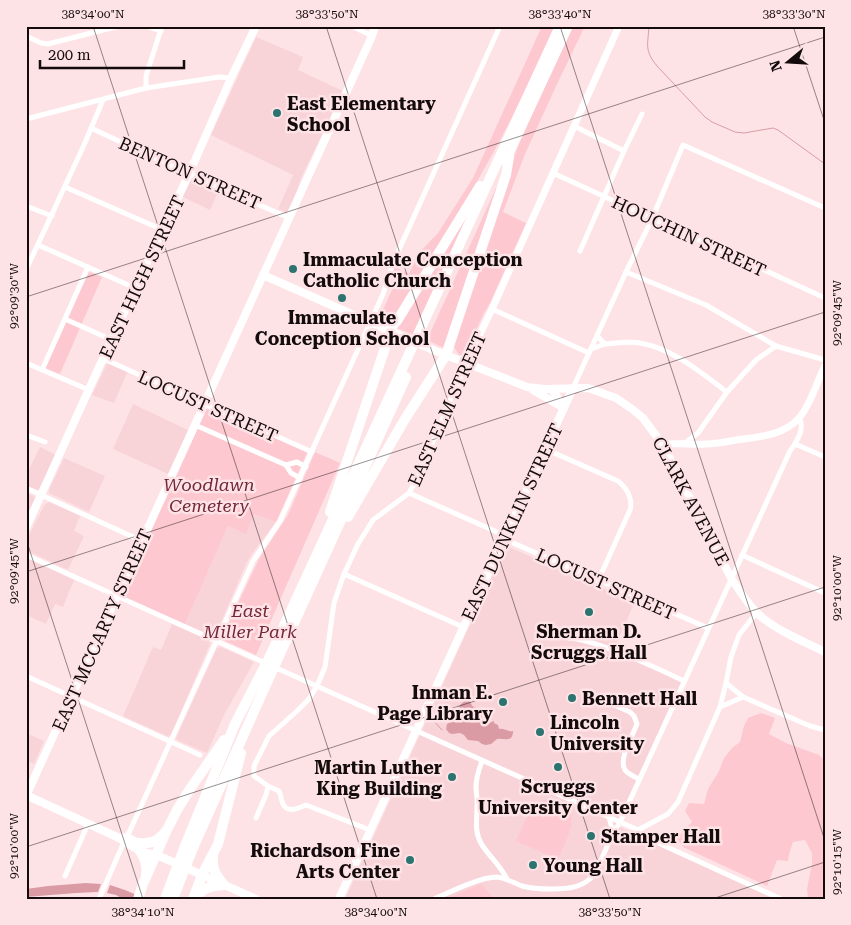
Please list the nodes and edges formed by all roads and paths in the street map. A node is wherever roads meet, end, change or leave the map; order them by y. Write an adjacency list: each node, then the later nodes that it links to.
1 (119, 26): 11 (street)
2 (146, 26): 10 (street)
3 (256, 26): 13 (main road, EAST HIGH STREET)
4 (352, 26): 12 (street)
5 (375, 26): 12 (main road, EAST MCCARTY STREET)
6 (500, 26): 42 (street)
7 (560, 26): 20 (highway)
8 (568, 26): 20 (highway)
9 (619, 26): 18 (street, EAST ELM STREET)
10 (161, 29): 14 (street)
11 (26, 36)
12 (372, 36): 29 (main road, EAST MCCARTY STREET)
13 (231, 78): 14 (street); 23 (main road, EAST HIGH STREET)
14 (146, 88): 15 (street)
15 (103, 100): 17 (street); 19 (street)
16 (642, 114): 21 (street)
17 (26, 119)
18 (574, 126): 21 (street); 22 (street, EAST ELM STREET)
19 (91, 128): 23 (street, BENTON STREET); 24 (street)
20 (506, 150): 43 (highway); 49 (highway); 80 (highway); 83 (highway)
21 (624, 151): 25 (street)
22 (554, 173): 25 (street, HOUCHIN STREET); 40 (street, EAST ELM STREET)
23 (189, 174): 29 (street, BENTON STREET); 31 (main road, EAST HIGH STREET)
24 (64, 187): 28 (street); 31 (street)
25 (604, 196): 30 (street, HOUCHIN STREET); 33 (street)
26 (26, 206): 28 (street)
27 (825, 208): 30 (street, EAST DUNKLIN STREET)
28 (52, 216): 32 (street)
29 (289, 218): 37 (main road, EAST MCCARTY STREET)
30 (652, 219): 36 (street, EAST DUNKLIN STREET); 39 (street, HOUCHIN STREET)
31 (163, 230): 38 (main road, EAST HIGH STREET)
32 (38, 245): 34 (street); 35 (street)
33 (580, 251)
34 (88, 267): 38 (street); 41 (street)
35 (27, 271)
36 (626, 272): 44 (street, EAST DUNKLIN STREET); 47 (street)
37 (264, 274): 42 (main road, CLARK AVENUE); 61 (main road, EAST MCCARTY STREET)
38 (135, 288): 45 (main road, EAST HIGH STREET)
39 (825, 298)
40 (492, 309): 48 (street); 53 (street, EAST ELM STREET)
41 (65, 319): 45 (street); 55 (street)
42 (370, 323): 43 (main road, CLARK AVENUE); 71 (street)
43 (388, 330): 49 (main road, CLARK AVENUE); 83 (highway)
44 (597, 336): 46 (street); 48 (street, EAST DUNKLIN STREET)
45 (112, 340): 50 (main road, EAST HIGH STREET)
46 (605, 344): 48 (street); 60 (street)
47 (776, 346): 51 (street); 60 (street)
48 (590, 351): 57 (street, EAST DUNKLIN STREET)
49 (446, 355): 53 (main road, CLARK AVENUE); 80 (highway)
50 (104, 359): 59 (main road, EAST HIGH STREET); 61 (street, LOCUST STREET)
51 (825, 360)
52 (26, 363): 55 (street)
53 (466, 363): 56 (main road, CLARK AVENUE); 77 (street, EAST ELM STREET)
54 (825, 366): 63 (street)
55 (42, 370): 59 (street)
56 (527, 387): 58 (main road, CLARK AVENUE); 62 (main road)
57 (574, 388): 58 (main road, CLARK AVENUE); 62 (main road, EAST DUNKLIN STREET); 69 (main road, CLARK AVENUE)
58 (552, 389): 62 (main road)
59 (89, 390): 78 (main road, EAST HIGH STREET)
60 (727, 392): 67 (street)
61 (204, 404): 64 (main road, EAST MCCARTY STREET); 71 (street, LOCUST STREET)
62 (564, 408): 70 (main road, EAST DUNKLIN STREET)
63 (799, 418): 67 (street); 68 (street)
64 (195, 425): 73 (street); 82 (main road, EAST MCCARTY STREET)
65 (26, 435): 66 (street)
66 (45, 442)
67 (686, 443): 69 (street)
68 (795, 444): 72 (street); 85 (street)
69 (663, 445): 87 (main road, CLARK AVENUE)
70 (546, 449): 81 (main road, EAST DUNKLIN STREET); 88 (street)
71 (312, 452): 74 (street)
72 (825, 457)
73 (286, 465): 74 (street); 75 (street)
74 (306, 467): 75 (street)
75 (300, 478): 95 (street)
76 (26, 488): 78 (street)
77 (409, 493): 81 (street, LOCUST STREET); 86 (street, EAST ELM STREET)
78 (41, 495): 79 (main road, EAST HIGH STREET); 82 (street)
79 (26, 528)
80 (332, 538): 106 (highway)
81 (505, 538): 88 (street, LOCUST STREET); 92 (main road, EAST DUNKLIN STREET)
82 (142, 541): 90 (main road, EAST MCCARTY STREET)
83 (318, 552): 105 (highway)
84 (26, 555): 90 (street)
85 (742, 555): 87 (street); 89 (street)
86 (344, 574): 92 (street); 100 (street, EAST ELM STREET)
87 (731, 578): 91 (main road, CLARK AVENUE); 93 (street)
88 (598, 581): 93 (street, LOCUST STREET)
89 (825, 593)
90 (117, 597): 95 (street); 101 (main road, EAST MCCARTY STREET)
91 (757, 612): 96 (main road, CLARK AVENUE); 99 (street)
92 (463, 627): 108 (main road, EAST DUNKLIN STREET)
93 (708, 628): 98 (street)
94 (569, 638): 98 (street)
95 (216, 641): 100 (street); 109 (street)
96 (825, 652)
97 (26, 676): 101 (street)
98 (684, 681): 112 (street)
99 (726, 683): 102 (street); 104 (street)
100 (317, 686): 108 (street); 113 (street, EAST ELM STREET)
101 (72, 696): 109 (street); 114 (main road, EAST MCCARTY STREET)
102 (742, 697): 104 (street); 107 (street)
103 (603, 700): 112 (street)
104 (720, 707): 121 (street)
105 (235, 724): 119 (highway); 125 (highway)
106 (246, 728): 125 (highway); 127 (highway)
107 (825, 730)
108 (416, 731): 111 (street); 120 (main road, EAST DUNKLIN STREET)
109 (171, 741): 110 (street); 123 (street)
110 (200, 755)
111 (482, 761): 115 (street); 130 (street)
112 (640, 778): 117 (street)
113 (268, 786): 116 (street); 120 (street)
114 (26, 796): 118 (main road)
115 (609, 817): 117 (street); 122 (street)
116 (256, 818)
117 (620, 822): 121 (street); 122 (street)
118 (88, 824): 123 (main road); 129 (street)
119 (168, 829): 124 (highway); 126 (highway)
120 (370, 830): 139 (main road, EAST DUNKLIN STREET)
121 (638, 830): 141 (street)
122 (613, 833): 130 (street)
123 (123, 839): 124 (main road); 133 (street)
124 (138, 846): 126 (main road); 131 (highway)
125 (189, 847): 135 (highway); 136 (highway)
126 (156, 855): 128 (main road); 131 (highway)
127 (213, 856): 128 (highway); 132 (highway)
128 (202, 875): 132 (main road); 137 (highway)
129 (65, 876)
130 (507, 879): 140 (street)
131 (144, 883): 134 (highway)
132 (224, 885): 137 (highway); 138 (main road)
133 (98, 899)
134 (138, 899)
135 (165, 899)
136 (173, 899)
137 (194, 899)
138 (256, 899)
139 (339, 899)
140 (434, 899)
141 (781, 899)

